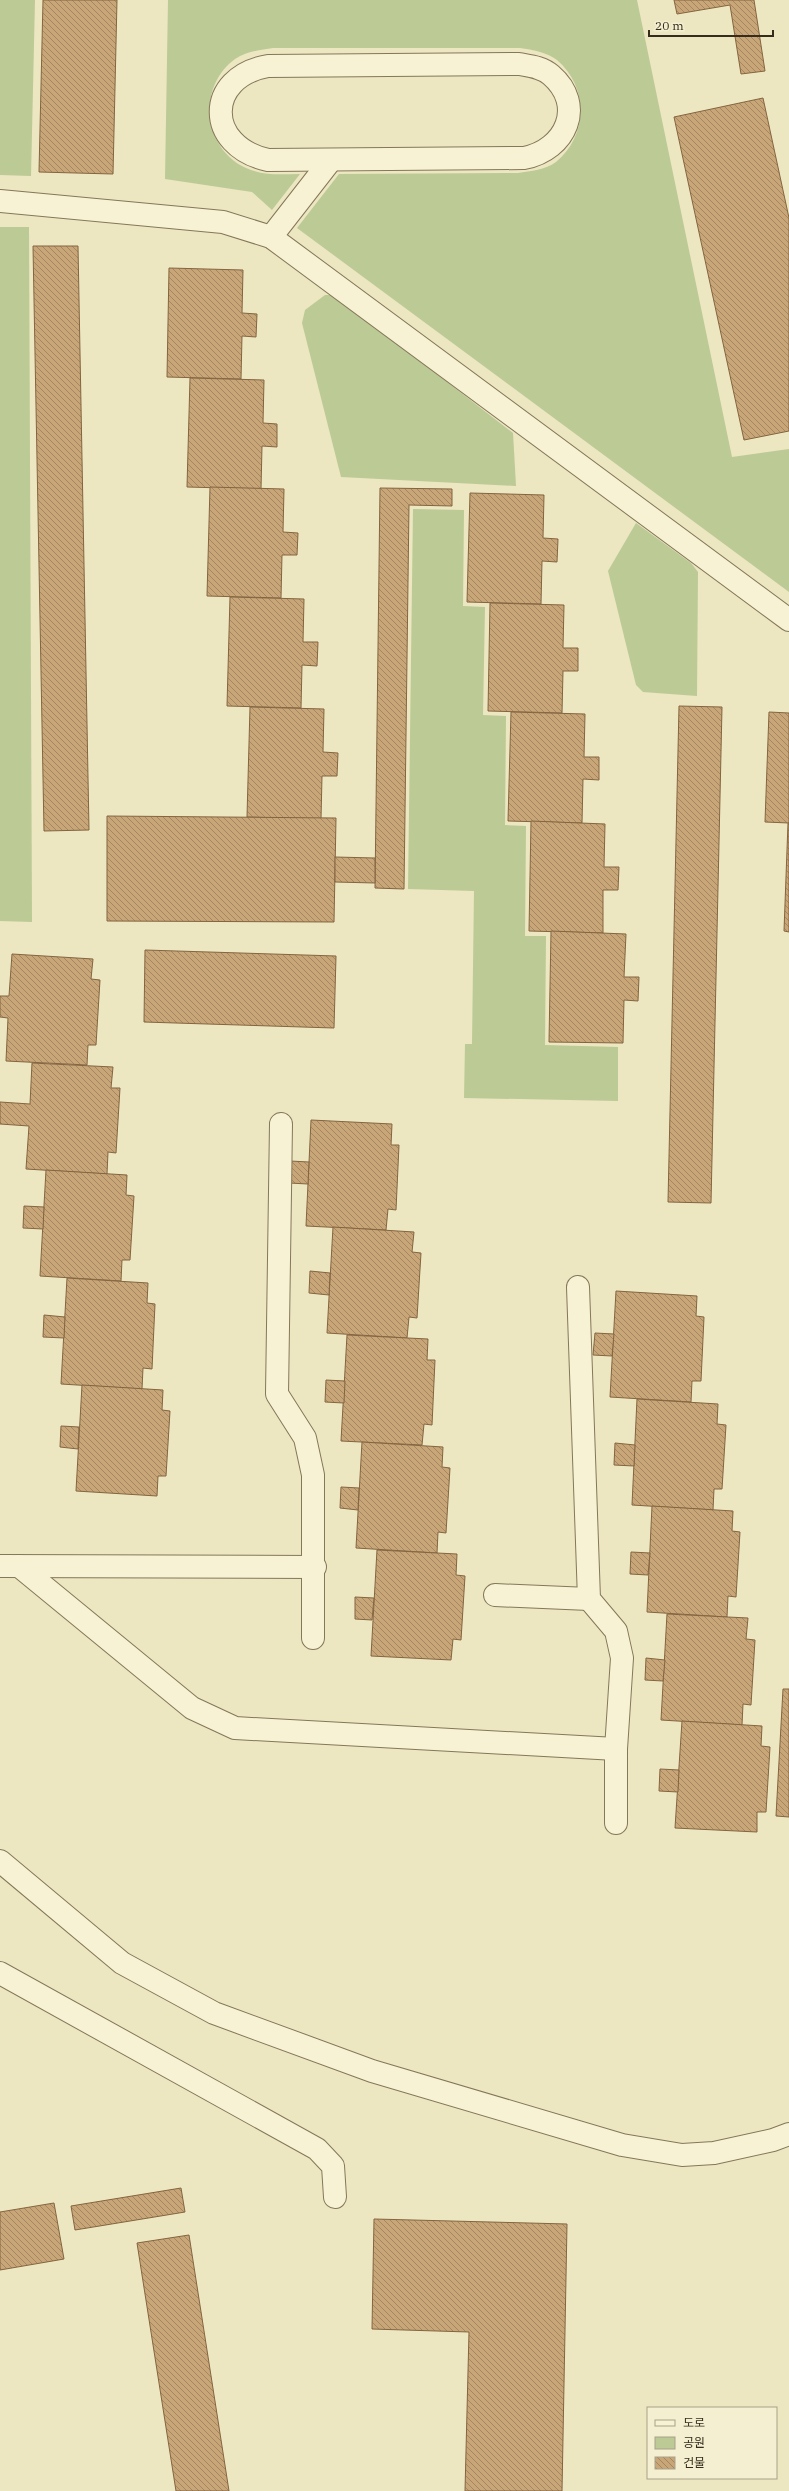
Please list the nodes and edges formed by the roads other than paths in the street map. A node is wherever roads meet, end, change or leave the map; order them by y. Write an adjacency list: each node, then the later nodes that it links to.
1 (331, 160): 1 (street); 3 (street)
2 (0, 201): 3 (street)
3 (271, 237): 4 (street)
4 (789, 620)
5 (281, 1124): 8 (street)
6 (578, 1287): 10 (street)
7 (10, 1566): 8 (street); 12 (street)
8 (315, 1567): 11 (street)
9 (494, 1594): 10 (street)
10 (589, 1599): 12 (street)
11 (313, 1638)
12 (616, 1750): 13 (street)
13 (616, 1823)
14 (0, 1861): 16 (street)
15 (0, 1973): 17 (street)
16 (789, 2134)
17 (334, 2197)

